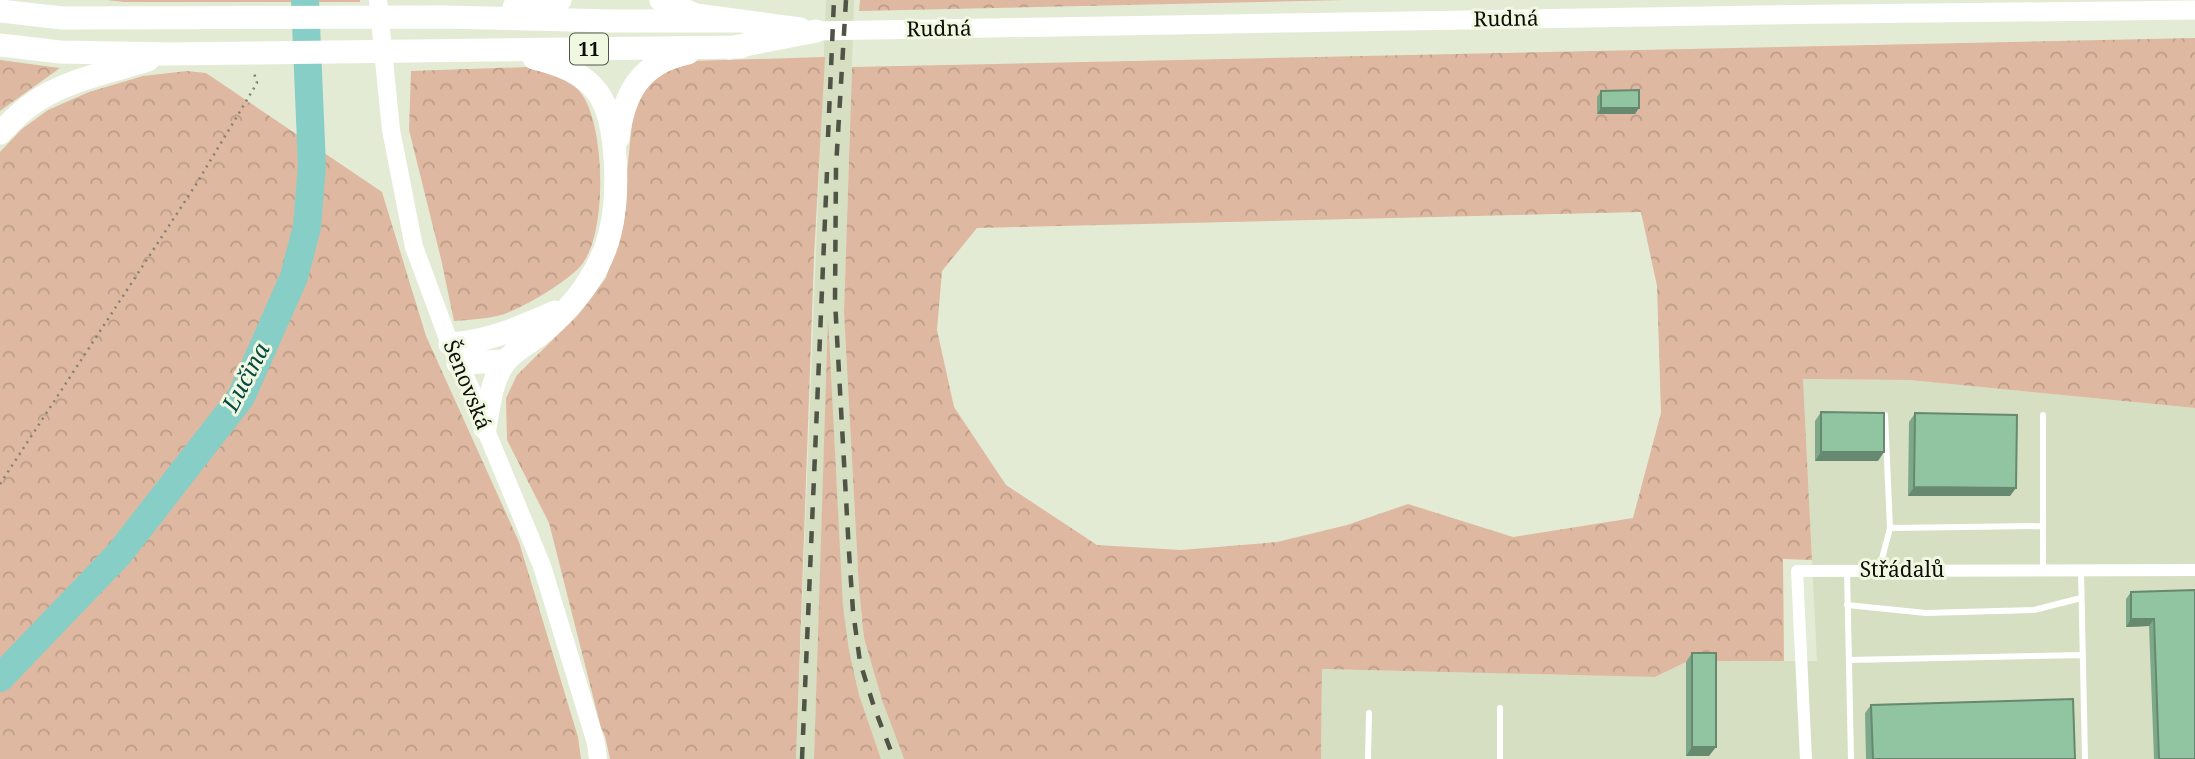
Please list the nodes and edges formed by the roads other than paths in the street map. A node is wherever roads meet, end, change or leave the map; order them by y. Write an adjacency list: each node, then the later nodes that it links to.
1 (378, 0): 16 (street, Šenovská)
2 (560, 0): 6 (highway)
3 (660, 0): 7 (highway)
4 (2195, 10): 8 (main road, Rudná / 11)
5 (0, 11): 6 (highway, 11)
6 (440, 18): 7 (highway, 11)
7 (740, 21): 8 (highway, 11)
8 (816, 31): 10 (highway, 11)
9 (0, 45): 12 (highway, 11)
10 (741, 47): 11 (highway, 11); 14 (highway)
11 (497, 49): 12 (highway, 11); 14 (highway)
12 (170, 54): 13 (highway, 11)
13 (0, 133)
14 (615, 162): 15 (highway)
15 (568, 307): 16 (highway); 17 (highway)
16 (454, 353): 17 (highway); 20 (street, Šenovská)
17 (505, 361): 20 (highway)
18 (1885, 415): 22 (lane)
19 (2043, 415): 21 (lane)
20 (485, 428): 34 (street, Šenovská)
21 (2042, 526): 22 (lane); 25 (lane)
22 (1890, 528): 24 (lane)
23 (1847, 570): 24 (street, Střádalů); 29 (lane); 37 (street, Střádalů)
24 (1879, 570): 25 (street, Střádalů)
25 (2043, 570): 26 (street, Střádalů)
26 (2081, 570): 27 (street, Střádalů); 28 (lane)
27 (2195, 570)
28 (2081, 598): 29 (lane); 30 (lane)
29 (1847, 604): 31 (lane)
30 (2082, 655): 31 (lane); 39 (lane)
31 (1849, 660): 38 (lane)
32 (1500, 708): 36 (lane)
33 (1369, 713): 35 (lane)
34 (598, 759)
35 (1368, 759)
36 (1500, 759)
37 (1806, 759)
38 (1851, 759)
39 (2085, 759)

